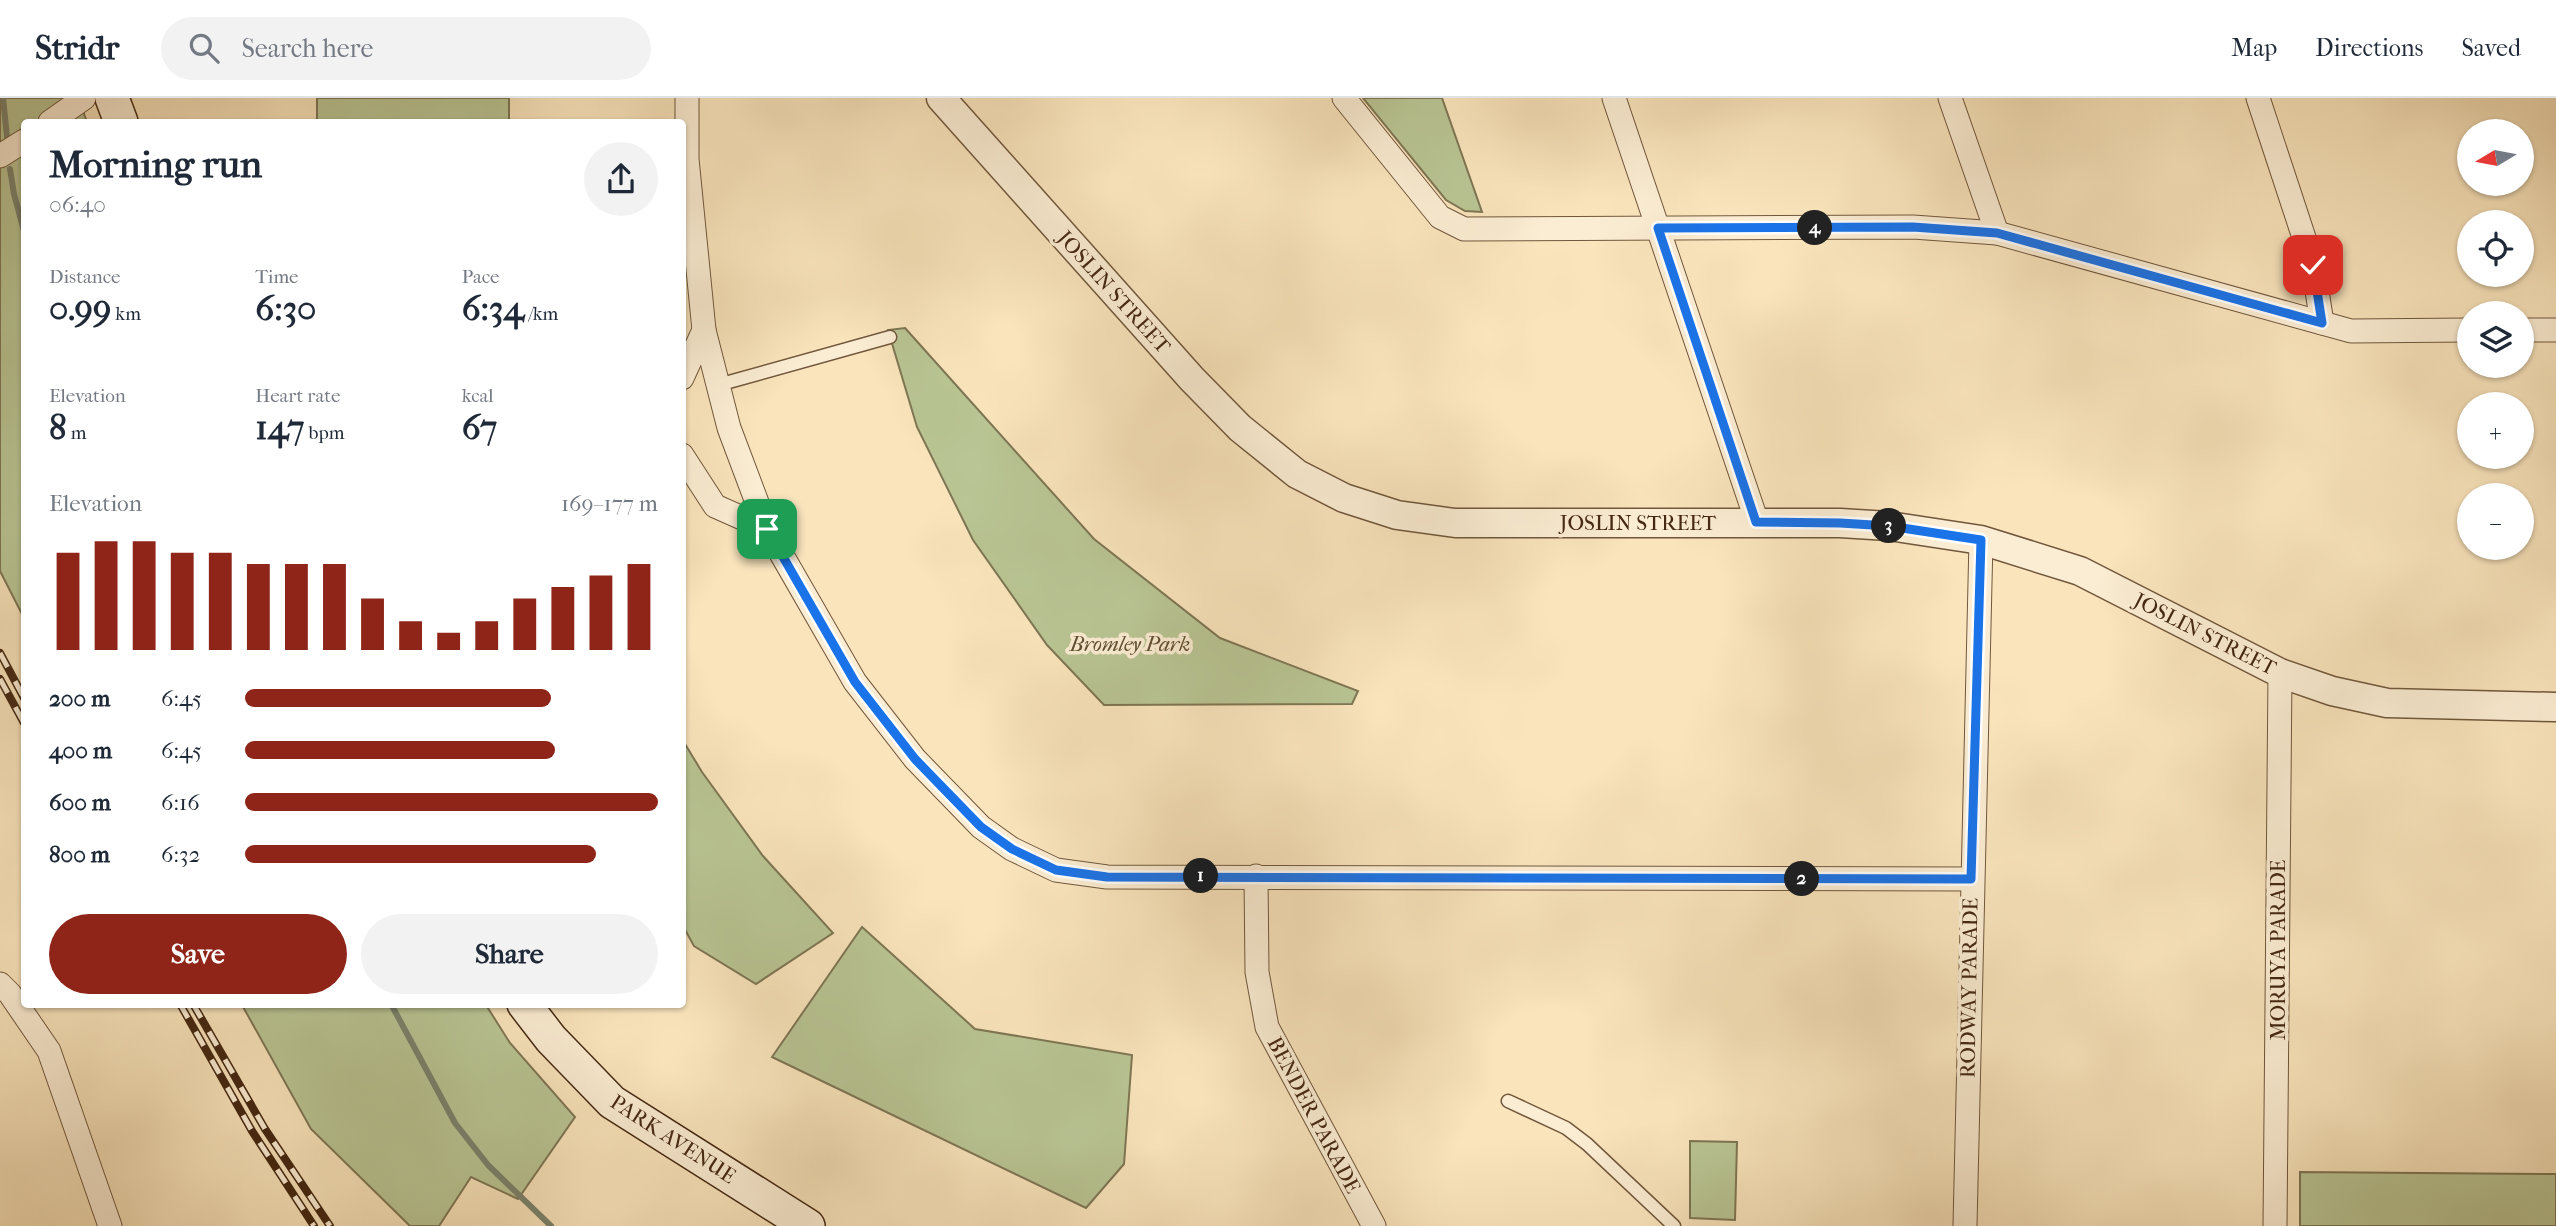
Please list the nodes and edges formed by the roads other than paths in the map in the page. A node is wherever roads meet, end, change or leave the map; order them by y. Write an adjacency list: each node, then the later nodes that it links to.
1 (84, 98): 9 (street)
2 (112, 98): 10 (main road)
3 (687, 98): 16 (street)
4 (941, 98): 24 (street, JOSLIN STREET)
5 (1343, 98): 13 (street)
6 (1614, 98): 13 (street)
7 (1950, 98): 14 (street)
8 (2258, 98): 15 (street)
9 (54, 119)
10 (120, 119)
11 (21, 143): 12 (street)
12 (0, 156)
13 (1658, 228): 14 (street); 24 (street)
14 (1997, 233): 15 (street)
15 (2322, 323): 17 (street)
16 (704, 330): 21 (street); 22 (street)
17 (2457, 330)
18 (2534, 330): 19 (street)
19 (2556, 330)
20 (890, 337): 22 (lane)
21 (686, 369)
22 (718, 385): 25 (street)
23 (686, 461): 25 (street)
24 (1756, 522): 26 (street, JOSLIN STREET)
25 (767, 529): 29 (street)
26 (1981, 540): 27 (street, JOSLIN STREET); 30 (street, RODWAY PARADE)
27 (2280, 673): 28 (street, JOSLIN STREET); 39 (street, MORUYA PARADE)
28 (2556, 708)
29 (1256, 876): 30 (street); 36 (street, BENDER PARADE)
30 (1971, 879): 38 (street, RODWAY PARADE)
31 (3, 984): 34 (street)
32 (527, 1008): 35 (main road, PARK AVENUE)
33 (1508, 1101): 37 (lane)
34 (110, 1226)
35 (808, 1226)
36 (1374, 1226)
37 (1674, 1226)
38 (1965, 1226)
39 (2275, 1226)

